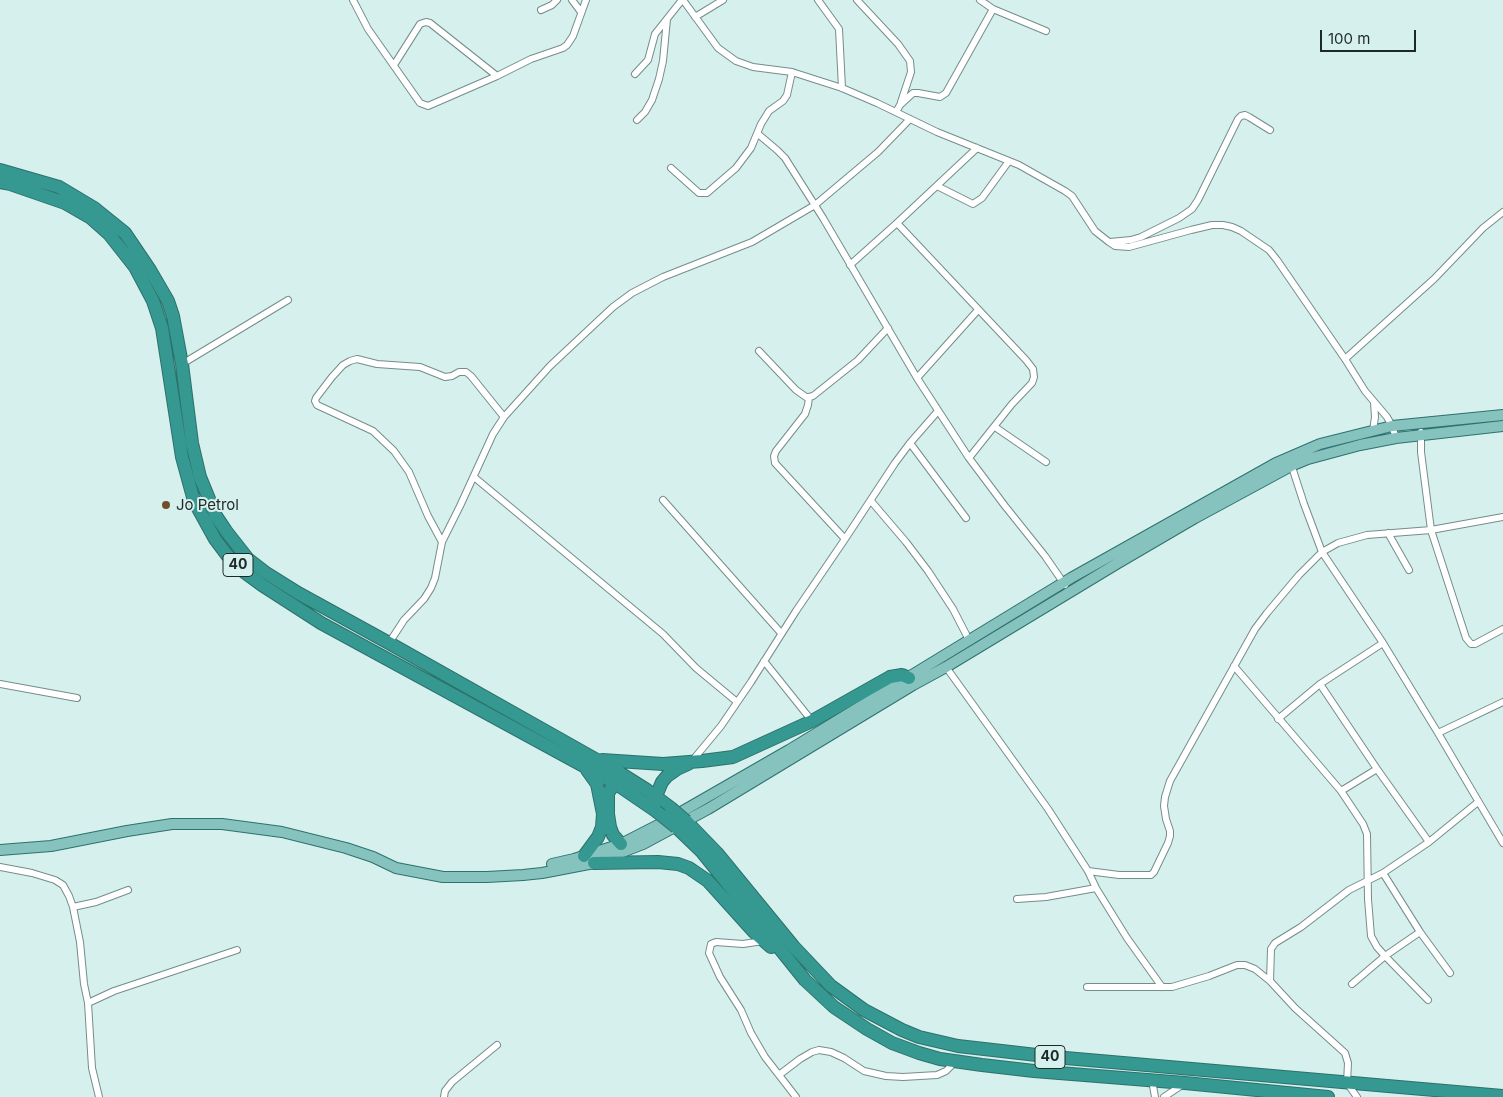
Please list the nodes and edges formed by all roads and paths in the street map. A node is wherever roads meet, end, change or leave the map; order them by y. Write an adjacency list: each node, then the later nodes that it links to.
1 (353, 0): 16 (street)
2 (557, 0): 11 (street)
3 (572, 0): 12 (street)
4 (586, 0): 12 (street)
5 (682, 0): 13 (street); 14 (street)
6 (723, 0): 13 (street)
7 (818, 0): 20 (street)
8 (857, 0): 21 (street)
9 (980, 0): 10 (street)
10 (993, 9): 15 (street); 21 (street)
11 (541, 10)
12 (581, 12): 19 (street)
13 (695, 17): 17 (street)
14 (667, 18): 18 (street); 24 (street)
15 (1046, 31)
16 (394, 65): 19 (street); 19 (street)
17 (792, 72): 20 (street); 26 (street)
18 (634, 74)
19 (498, 76)
20 (842, 88): 22 (street)
21 (900, 105): 22 (street)
22 (896, 112): 23 (street)
23 (910, 119): 27 (street); 33 (street)
24 (637, 120)
25 (1270, 130): 36 (street)
26 (758, 134): 29 (street); 33 (street)
27 (976, 148): 28 (street); 32 (street)
28 (1009, 161): 32 (street); 36 (street)
29 (670, 168)
30 (0, 170): 43 (highway, 40)
31 (0, 182): 75 (highway, 40)
32 (937, 186): 35 (street)
33 (815, 205): 37 (street); 49 (street)
34 (1503, 212): 42 (street)
35 (897, 224): 37 (street); 39 (street)
36 (1108, 242): 42 (street)
37 (850, 264): 40 (street)
38 (288, 300): 43 (street)
39 (978, 310): 44 (street); 53 (street)
40 (888, 328): 44 (street); 45 (street)
41 (759, 351): 45 (street)
42 (1344, 359): 46 (street)
43 (182, 364): 74 (highway, 40)
44 (917, 378): 47 (street)
45 (809, 397): 68 (street)
46 (1374, 402): 51 (street); 54 (street)
47 (938, 411): 57 (street); 58 (street)
48 (1503, 414): 50 (main road)
49 (504, 417): 61 (street); 69 (street)
50 (1421, 423): 51 (main road); 55 (street)
51 (1392, 426): 54 (main road); 56 (street)
52 (1503, 426): 55 (main road)
53 (995, 427): 58 (street); 59 (street)
54 (1373, 431): 60 (main road)
55 (1421, 435): 56 (main road); 66 (street)
56 (1396, 438): 60 (main road)
57 (910, 443): 63 (street); 65 (street)
58 (969, 458): 72 (street)
59 (1046, 462)
60 (1290, 462): 70 (street); 72 (main road); 73 (main road)
61 (474, 477): 69 (street); 88 (street)
62 (663, 500): 77 (street)
63 (871, 501): 68 (street); 78 (street)
64 (1503, 517): 66 (street)
65 (966, 518)
66 (1431, 530): 67 (street); 76 (street)
67 (1388, 533): 70 (street); 71 (street)
68 (845, 539): 77 (street)
69 (442, 542): 79 (street)
70 (1322, 552): 80 (street); 82 (street)
71 (1409, 570)
72 (1064, 583): 73 (street); 78 (main road)
73 (1070, 592): 83 (main road)
74 (329, 610): 75 (highway); 79 (highway, 40)
75 (321, 623): 95 (highway, 40)
76 (1503, 629)
77 (781, 633): 81 (street)
78 (969, 640): 84 (main road)
79 (389, 643): 93 (highway, 40)
80 (1383, 643): 86 (street); 92 (street)
81 (764, 661): 88 (street); 91 (street)
82 (1234, 666): 90 (street); 108 (street)
83 (946, 667): 84 (main road); 108 (street)
84 (911, 681): 91 (highway); 104 (main road); 106 (main road)
85 (0, 684): 87 (street)
86 (1320, 684): 90 (street); 96 (street)
87 (77, 698)
88 (737, 702): 94 (street)
89 (1503, 702): 92 (street)
90 (1278, 719): 98 (street)
91 (812, 721): 94 (highway)
92 (1438, 733): 100 (street)
93 (597, 760): 94 (highway); 99 (highway, 40)
94 (691, 762): 99 (highway)
95 (584, 766): 97 (highway, 40); 106 (highway)
96 (1377, 769): 98 (street); 102 (street)
97 (615, 783): 101 (highway, 40, bridge); 104 (highway)
98 (1341, 791): 110 (street)
99 (656, 796): 101 (highway, 40, bridge)
100 (1478, 802): 102 (street); 103 (street)
101 (681, 824): 119 (highway, 40); 128 (highway, 40)
102 (1429, 842): 109 (street)
103 (1503, 842)
104 (621, 844): 106 (main road)
105 (0, 850): 106 (main road)
106 (589, 859): 116 (highway)
107 (0, 867): 114 (street)
108 (1088, 871): 111 (street)
109 (1383, 873): 110 (street); 115 (street)
110 (1368, 880): 118 (street); 121 (street)
111 (1096, 888): 113 (street); 124 (street)
112 (128, 890): 114 (street)
113 (1017, 899)
114 (73, 907): 126 (street)
115 (1420, 932): 118 (street); 120 (street)
116 (763, 941): 119 (highway); 131 (street)
117 (237, 950): 126 (street)
118 (1385, 956): 122 (street); 125 (street)
119 (786, 958): 129 (highway, 40)
120 (1450, 973)
121 (1270, 981): 124 (street); 134 (street)
122 (1352, 984)
123 (1087, 987): 124 (street)
124 (1162, 987)
125 (1428, 1000)
126 (88, 1003): 136 (street)
127 (497, 1045): 137 (street)
128 (1035, 1055): 130 (highway); 134 (highway, 40)
129 (952, 1061): 130 (highway, 40); 131 (street)
130 (1034, 1071): 132 (highway, 40)
131 (779, 1075): 138 (street)
132 (1152, 1080): 133 (highway, 40); 139 (street)
133 (1185, 1083): 140 (street); 141 (highway, 40)
134 (1347, 1083): 135 (highway, 40); 142 (street)
135 (1503, 1096)
136 (99, 1097)
137 (444, 1097)
138 (796, 1097)
139 (1156, 1097)
140 (1164, 1097)
141 (1328, 1097)
142 (1357, 1097)

